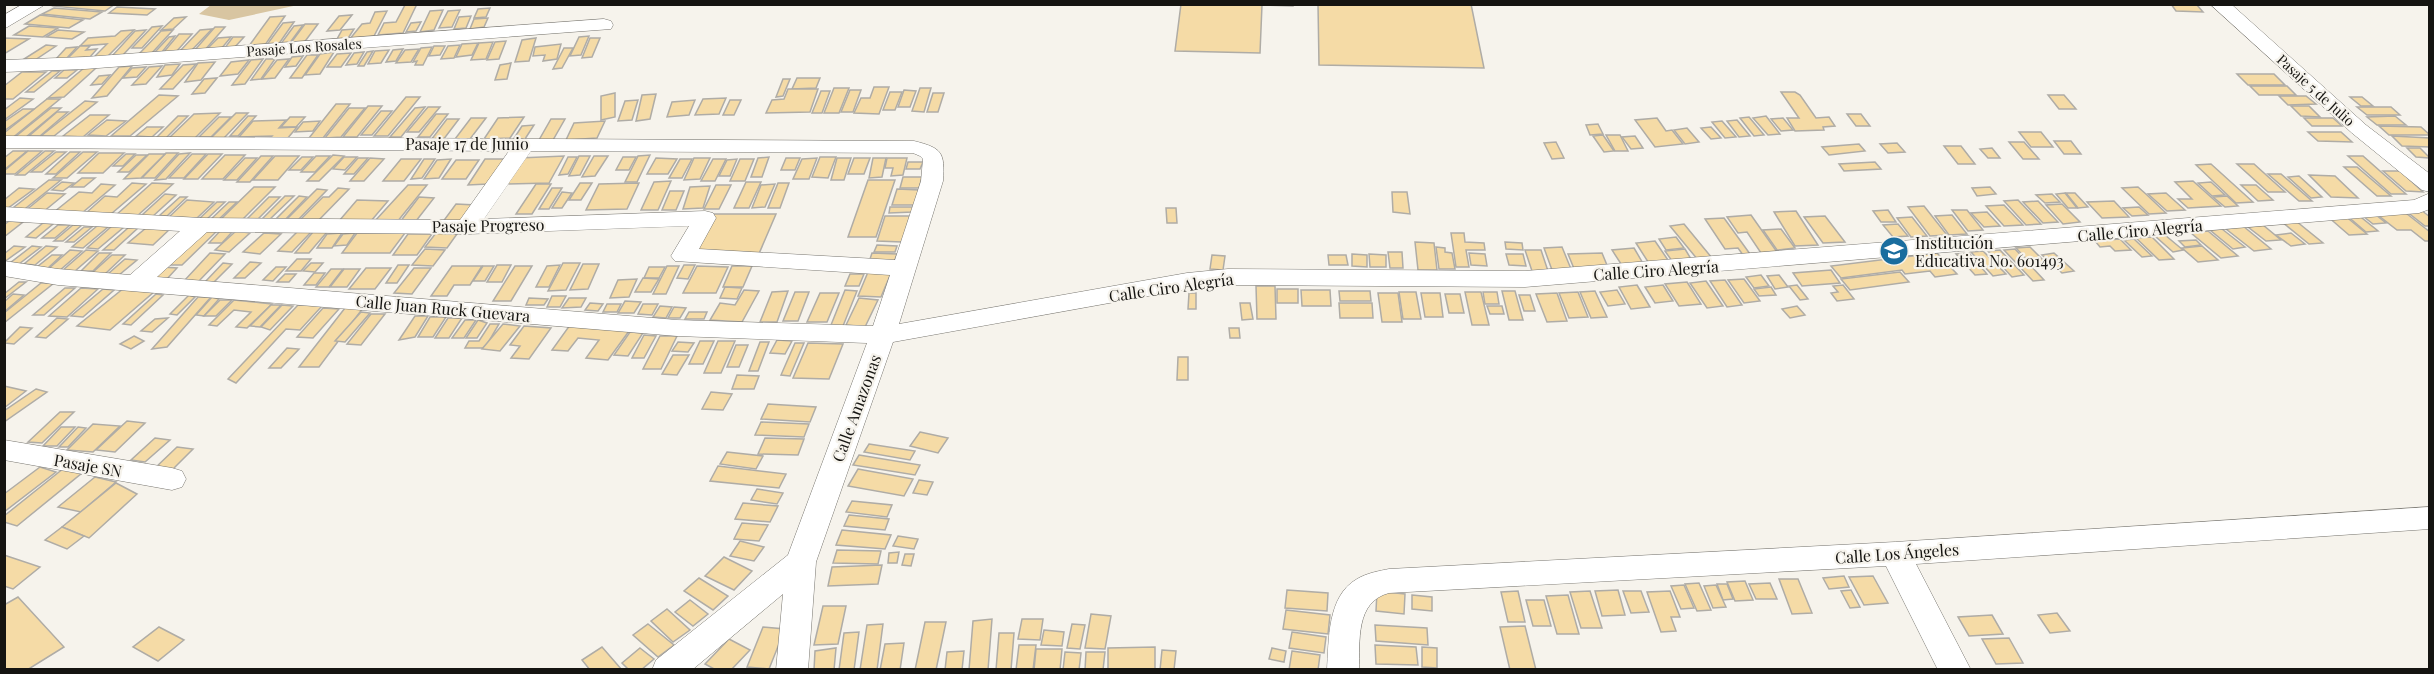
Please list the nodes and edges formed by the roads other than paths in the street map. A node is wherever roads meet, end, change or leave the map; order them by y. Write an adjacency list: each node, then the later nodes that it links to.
1 (2219, 4): 10 (street, Pasaje 5 de Julio)
2 (32, 7): 3 (street); 4 (street)
3 (4, 9)
4 (4, 23)
5 (604, 25): 6 (street, Pasaje Los Rosales)
6 (4, 66)
7 (4, 142): 8 (street, Pasaje 17 de Junio)
8 (525, 144): 9 (street, Pasaje 17 de Junio); 14 (street)
9 (928, 152): 16 (street, Calle Amazonas)
10 (2425, 176)
11 (2430, 200): 18 (street, Calle Ciro Alegría)
12 (4, 214): 13 (street, Pasaje Progreso)
13 (201, 225): 14 (street, Pasaje Progreso); 17 (street)
14 (467, 227): 16 (street, Pasaje Progreso)
15 (4, 268): 17 (street, Calle Juan Ruck Guevara)
16 (904, 268): 18 (street, Calle Amazonas)
17 (137, 282): 18 (street, Calle Juan Ruck Guevara)
18 (883, 335): 23 (street, Calle Amazonas)
19 (4, 450): 20 (street, Pasaje SN)
20 (172, 479)
21 (2430, 518): 22 (street, Calle Los Ángeles)
22 (1895, 554): 26 (street, Calle Los Ángeles); 27 (street)
23 (801, 562): 24 (street); 25 (street, Calle Amazonas)
24 (668, 669)
25 (792, 669)
26 (1343, 669)
27 (1954, 669)

